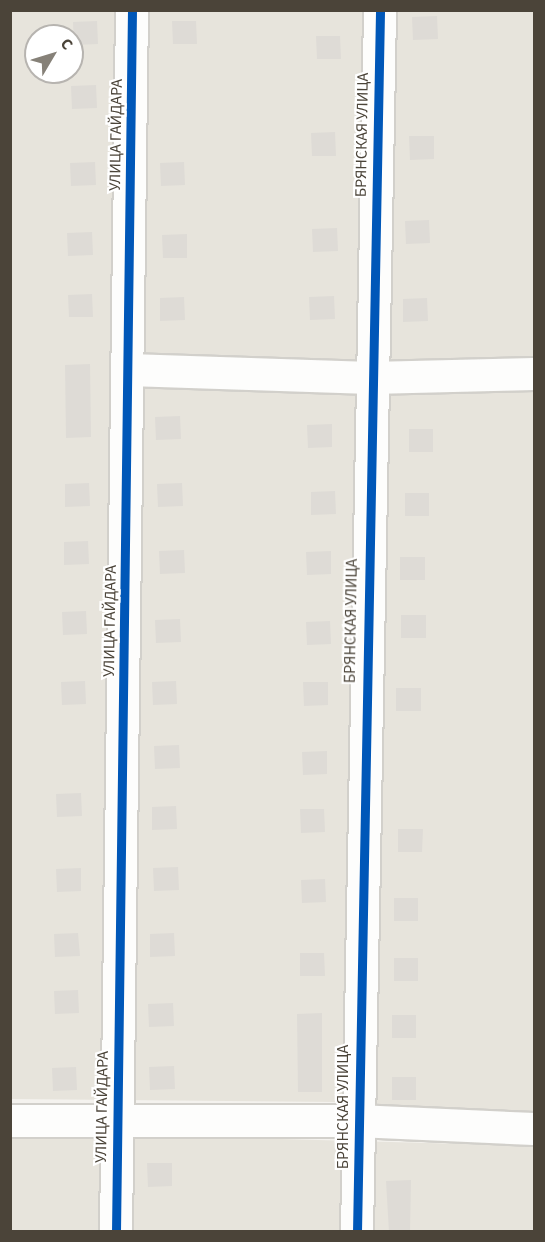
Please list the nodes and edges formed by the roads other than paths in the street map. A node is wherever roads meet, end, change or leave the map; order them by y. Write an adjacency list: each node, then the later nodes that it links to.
1 (132, 10): 3 (street, УЛИЦА ГАЙДАРА)
2 (380, 10): 5 (street, БРЯНСКАЯ УЛИЦА)
3 (129, 370): 5 (street); 6 (street, УЛИЦА ГАЙДАРА)
4 (534, 374): 5 (street)
5 (371, 378): 8 (street, БРЯНСКАЯ УЛИЦА)
6 (117, 1118): 7 (street); 8 (street); 10 (street, УЛИЦА ГАЙДАРА)
7 (10, 1121)
8 (357, 1121): 9 (street); 11 (street, БРЯНСКАЯ УЛИЦА)
9 (534, 1130)
10 (116, 1232)
11 (357, 1232)

